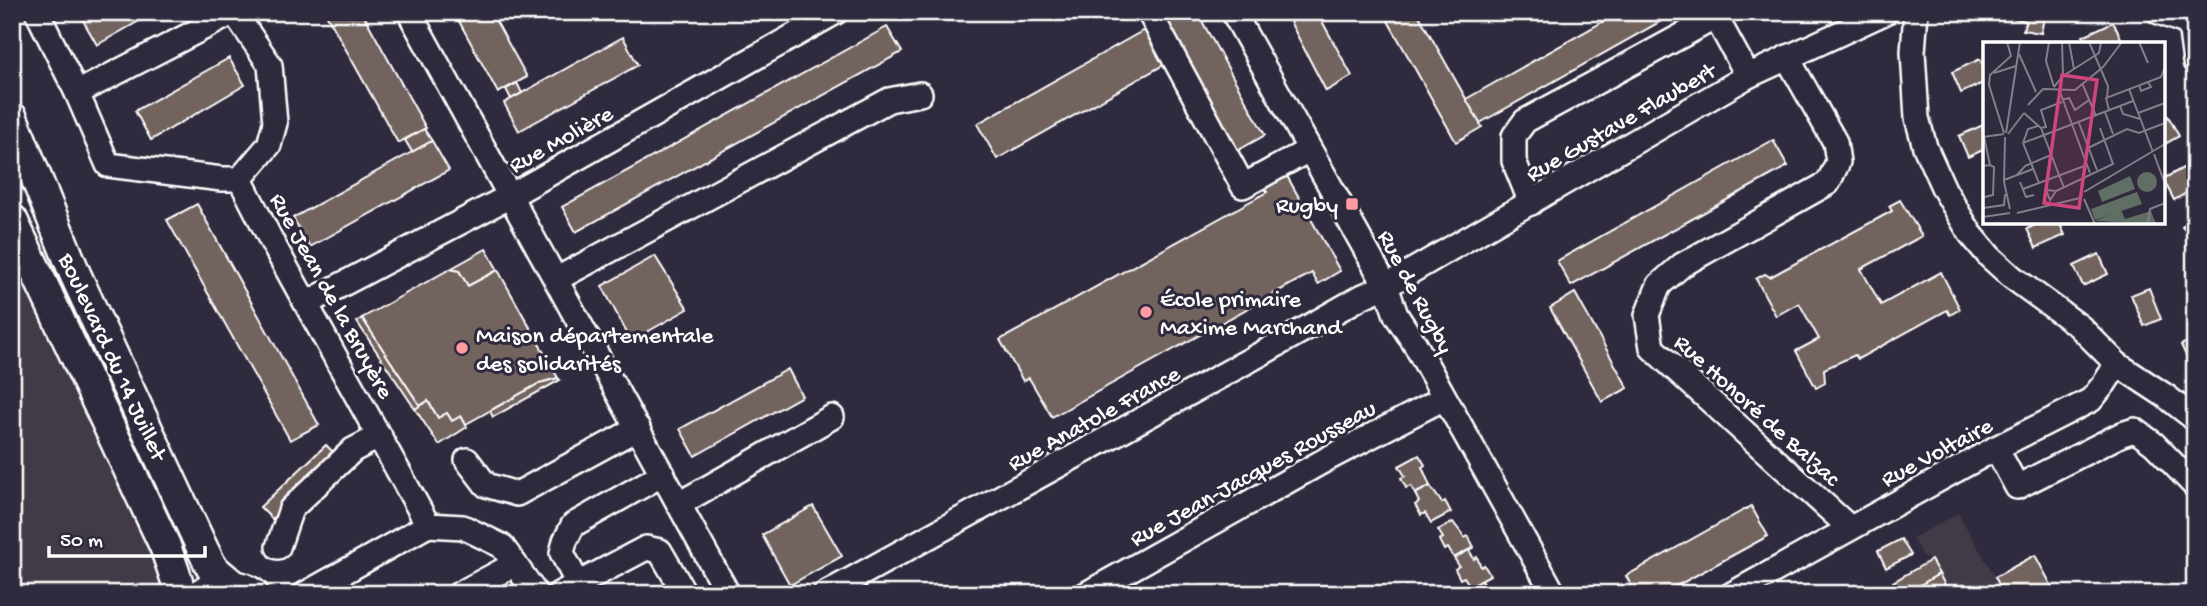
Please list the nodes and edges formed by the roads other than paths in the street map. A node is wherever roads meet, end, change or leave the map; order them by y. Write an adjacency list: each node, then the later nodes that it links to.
1 (37, 12): 15 (street)
2 (234, 12): 15 (street, Rue Jean de la Bruyère); 19 (street, Rue Jean de la Bruyère)
3 (409, 12): 20 (street)
4 (1149, 12): 18 (street)
5 (1233, 12): 18 (street, Rue de Rugby)
6 (1886, 12): 12 (street, Rue Gustave Flaubert)
7 (1916, 12): 26 (street)
8 (2159, 12): 11 (street)
9 (829, 14): 20 (street, Rue Molière)
10 (1715, 15): 14 (street); 21 (street)
11 (2192, 23): 13 (street)
12 (1787, 57): 14 (street, Rue Gustave Flaubert); 38 (street, Rue Honoré de Balzac)
13 (2195, 62)
14 (1748, 76): 21 (street, Rue Gustave Flaubert)
15 (77, 93): 19 (street, Rue Jean de la Bruyère)
16 (920, 94): 23 (street)
17 (12, 118): 42 (main road, Boulevard du 14 Juillet)
18 (1309, 150): 24 (street, Rue de Rugby)
19 (240, 179): 25 (street, Rue Jean de la Bruyère)
20 (510, 196): 23 (street); 25 (street, Rue Molière)
21 (1531, 203): 24 (street, Rue Gustave Flaubert)
22 (12, 220): 44 (main road)
23 (557, 279): 30 (street)
24 (1386, 285): 27 (street, Rue de Rugby); 51 (street, Rue Anatole France)
25 (307, 303): 31 (street, Rue Jean de la Bruyère)
26 (2117, 364): 29 (street); 32 (street, Rue Voltaire)
27 (1444, 398): 52 (street, Rue Jean-Jacques Rousseau); 53 (street, Rue de Rugby)
28 (832, 417): 36 (street)
29 (2195, 419)
30 (638, 428): 33 (street); 34 (street)
31 (380, 436): 37 (street, Rue Jean de la Bruyère); 39 (street, Rue Jean de la Bruyère)
32 (1996, 448): 35 (street); 38 (street, Rue Voltaire)
33 (467, 460)
34 (663, 474): 36 (street); 43 (street)
35 (2195, 486)
36 (679, 504): 41 (street)
37 (428, 526): 40 (street); 46 (street)
38 (1850, 528): 54 (street, Rue Voltaire)
39 (278, 547)
40 (515, 564): 47 (street); 48 (street)
41 (724, 587): 50 (street)
42 (242, 589): 45 (main road, Boulevard du 14 Juillet)
43 (569, 589): 49 (street)
44 (179, 594)
45 (201, 594)
46 (305, 594)
47 (459, 594)
48 (536, 594)
49 (685, 594)
50 (697, 594)
51 (825, 594)
52 (1086, 594)
53 (1553, 594)
54 (1732, 594)

